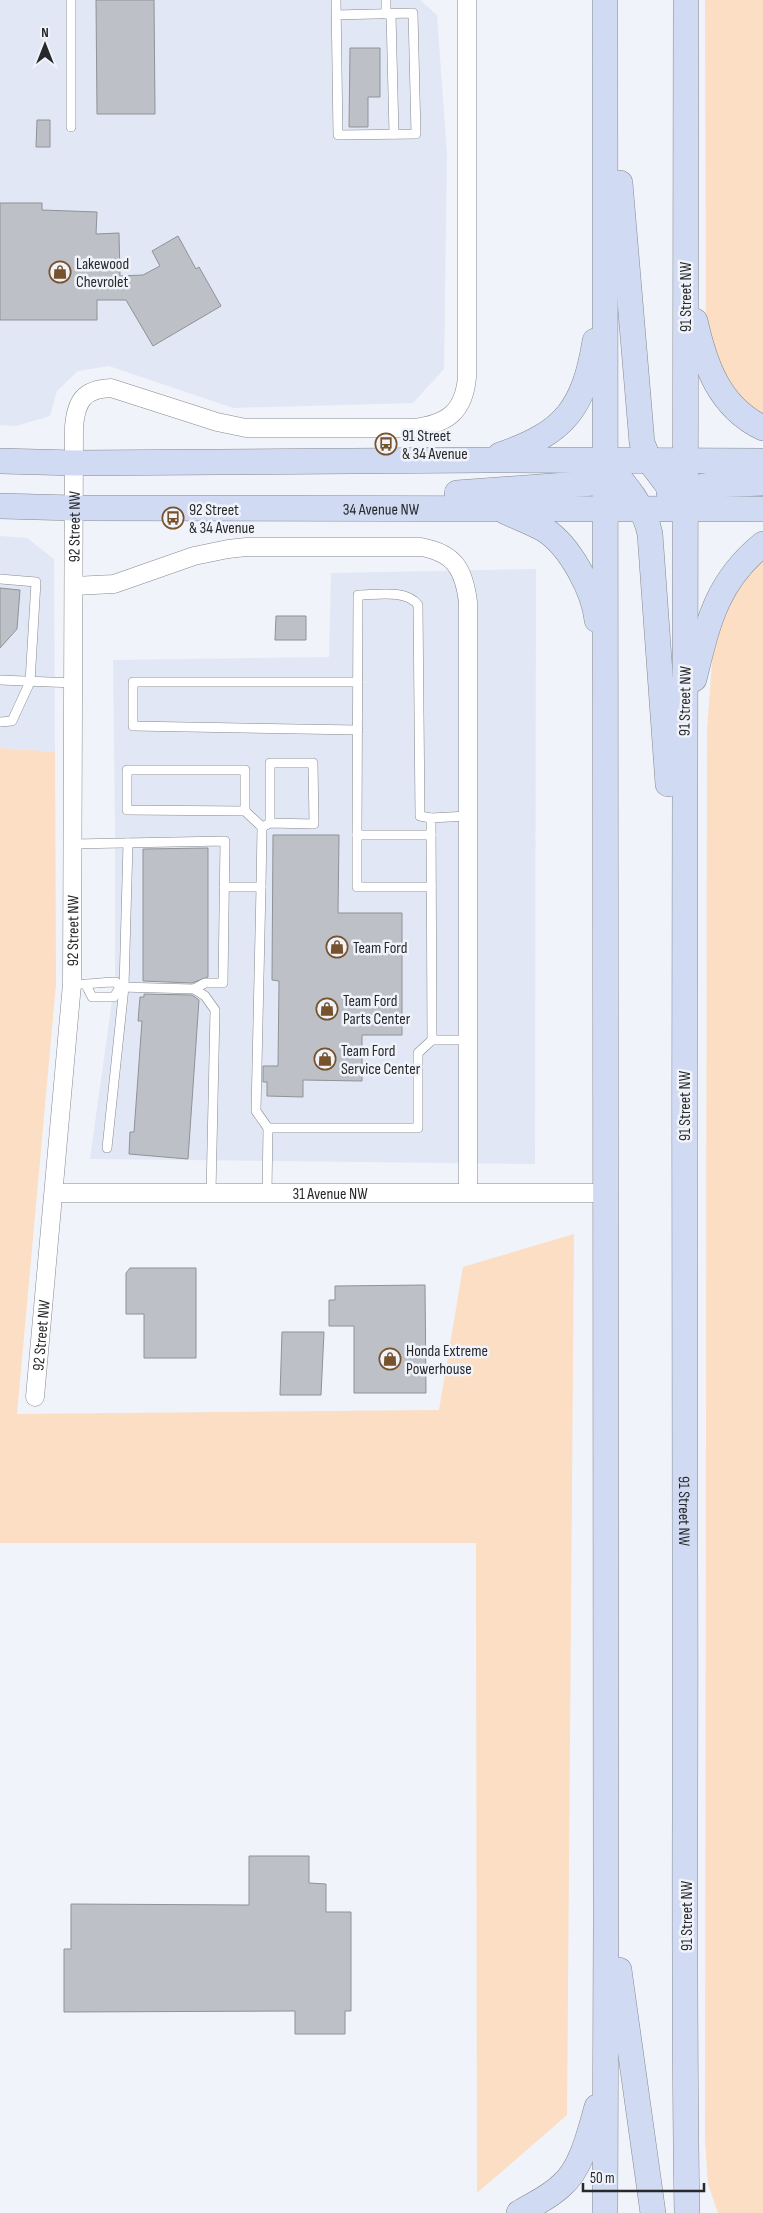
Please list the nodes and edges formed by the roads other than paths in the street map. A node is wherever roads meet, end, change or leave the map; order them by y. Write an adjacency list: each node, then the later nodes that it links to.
1 (72, 0): 9 (lane)
2 (336, 0): 8 (lane)
3 (386, 0): 7 (lane)
4 (467, 0): 18 (street)
5 (686, 0): 12 (main road, 91 Street NW)
6 (605, 8): 11 (main road); 20 (main road)
7 (389, 14): 8 (lane); 10 (lane); 10 (lane)
8 (336, 15): 10 (lane)
9 (71, 127)
10 (394, 134)
11 (606, 275): 14 (main road); 21 (main road)
12 (686, 281): 13 (main road); 17 (main road, 91 Street NW)
13 (763, 428)
14 (483, 460): 18 (main road, 34 Avenue NW); 21 (main road, 34 Avenue NW)
15 (0, 461): 18 (main road, 34 Avenue NW)
16 (763, 461): 17 (main road, 34 Avenue NW)
17 (684, 462): 20 (main road, 34 Avenue NW); 20 (main road, 91 Street NW)
18 (75, 463): 23 (street, 92 Street NW)
19 (763, 483): 20 (main road)
20 (670, 485): 21 (main road, 34 Avenue NW); 21 (main road, 34 Avenue NW); 27 (main road, 34 Avenue NW); 37 (main road, 91 Street NW)
21 (622, 487): 24 (main road); 26 (main road); 26 (main road, 34 Avenue NW); 53 (main road)
22 (0, 506): 23 (main road, 34 Avenue NW)
23 (74, 508): 24 (main road, 34 Avenue NW); 30 (street, 92 Street NW)
24 (260, 508): 25 (main road, 34 Avenue NW)
25 (499, 508): 26 (main road, 34 Avenue NW); 35 (main road)
26 (606, 509): 35 (main road)
27 (763, 509)
28 (763, 544): 37 (main road)
29 (0, 579): 32 (lane)
30 (74, 586): 34 (street, 92 Street NW); 40 (street)
31 (0, 680): 32 (lane)
32 (30, 682): 34 (lane); 36 (lane)
33 (358, 682): 38 (lane); 38 (lane); 41 (lane)
34 (74, 683): 46 (street, 92 Street NW)
35 (605, 709): 62 (main road)
36 (0, 722)
37 (684, 723): 53 (main road, 91 Street NW)
38 (358, 730): 43 (lane)
39 (245, 811): 39 (lane); 42 (lane)
40 (468, 816): 41 (lane); 55 (street)
41 (431, 818): 44 (lane)
42 (266, 825): 42 (lane); 48 (lane)
43 (358, 836): 44 (lane); 49 (lane)
44 (431, 836): 49 (lane)
45 (128, 843): 46 (lane); 47 (lane); 51 (lane)
46 (73, 844): 50 (street, 92 Street NW)
47 (224, 887): 48 (lane); 52 (lane)
48 (261, 887): 56 (lane)
49 (431, 887): 54 (lane)
50 (79, 984): 51 (lane); 51 (lane); 59 (street, 92 Street NW)
51 (122, 988): 52 (lane); 57 (lane)
52 (194, 989): 60 (lane)
53 (684, 1028): 69 (main road, 91 Street NW)
54 (432, 1040): 55 (lane); 56 (lane)
55 (468, 1040): 58 (street)
56 (268, 1128): 61 (lane)
57 (108, 1148)
58 (468, 1192): 61 (street, 31 Avenue NW); 62 (street, 31 Avenue NW)
59 (54, 1193): 60 (street, 31 Avenue NW); 63 (street, 92 Street NW)
60 (212, 1193): 61 (street, 31 Avenue NW)
61 (267, 1193)
62 (606, 1193): 64 (main road)
63 (35, 1397)
64 (606, 1924): 65 (main road); 68 (main road)
65 (606, 2070): 66 (main road); 67 (main road)
66 (519, 2213)
67 (605, 2213)
68 (653, 2213)
69 (687, 2213)

